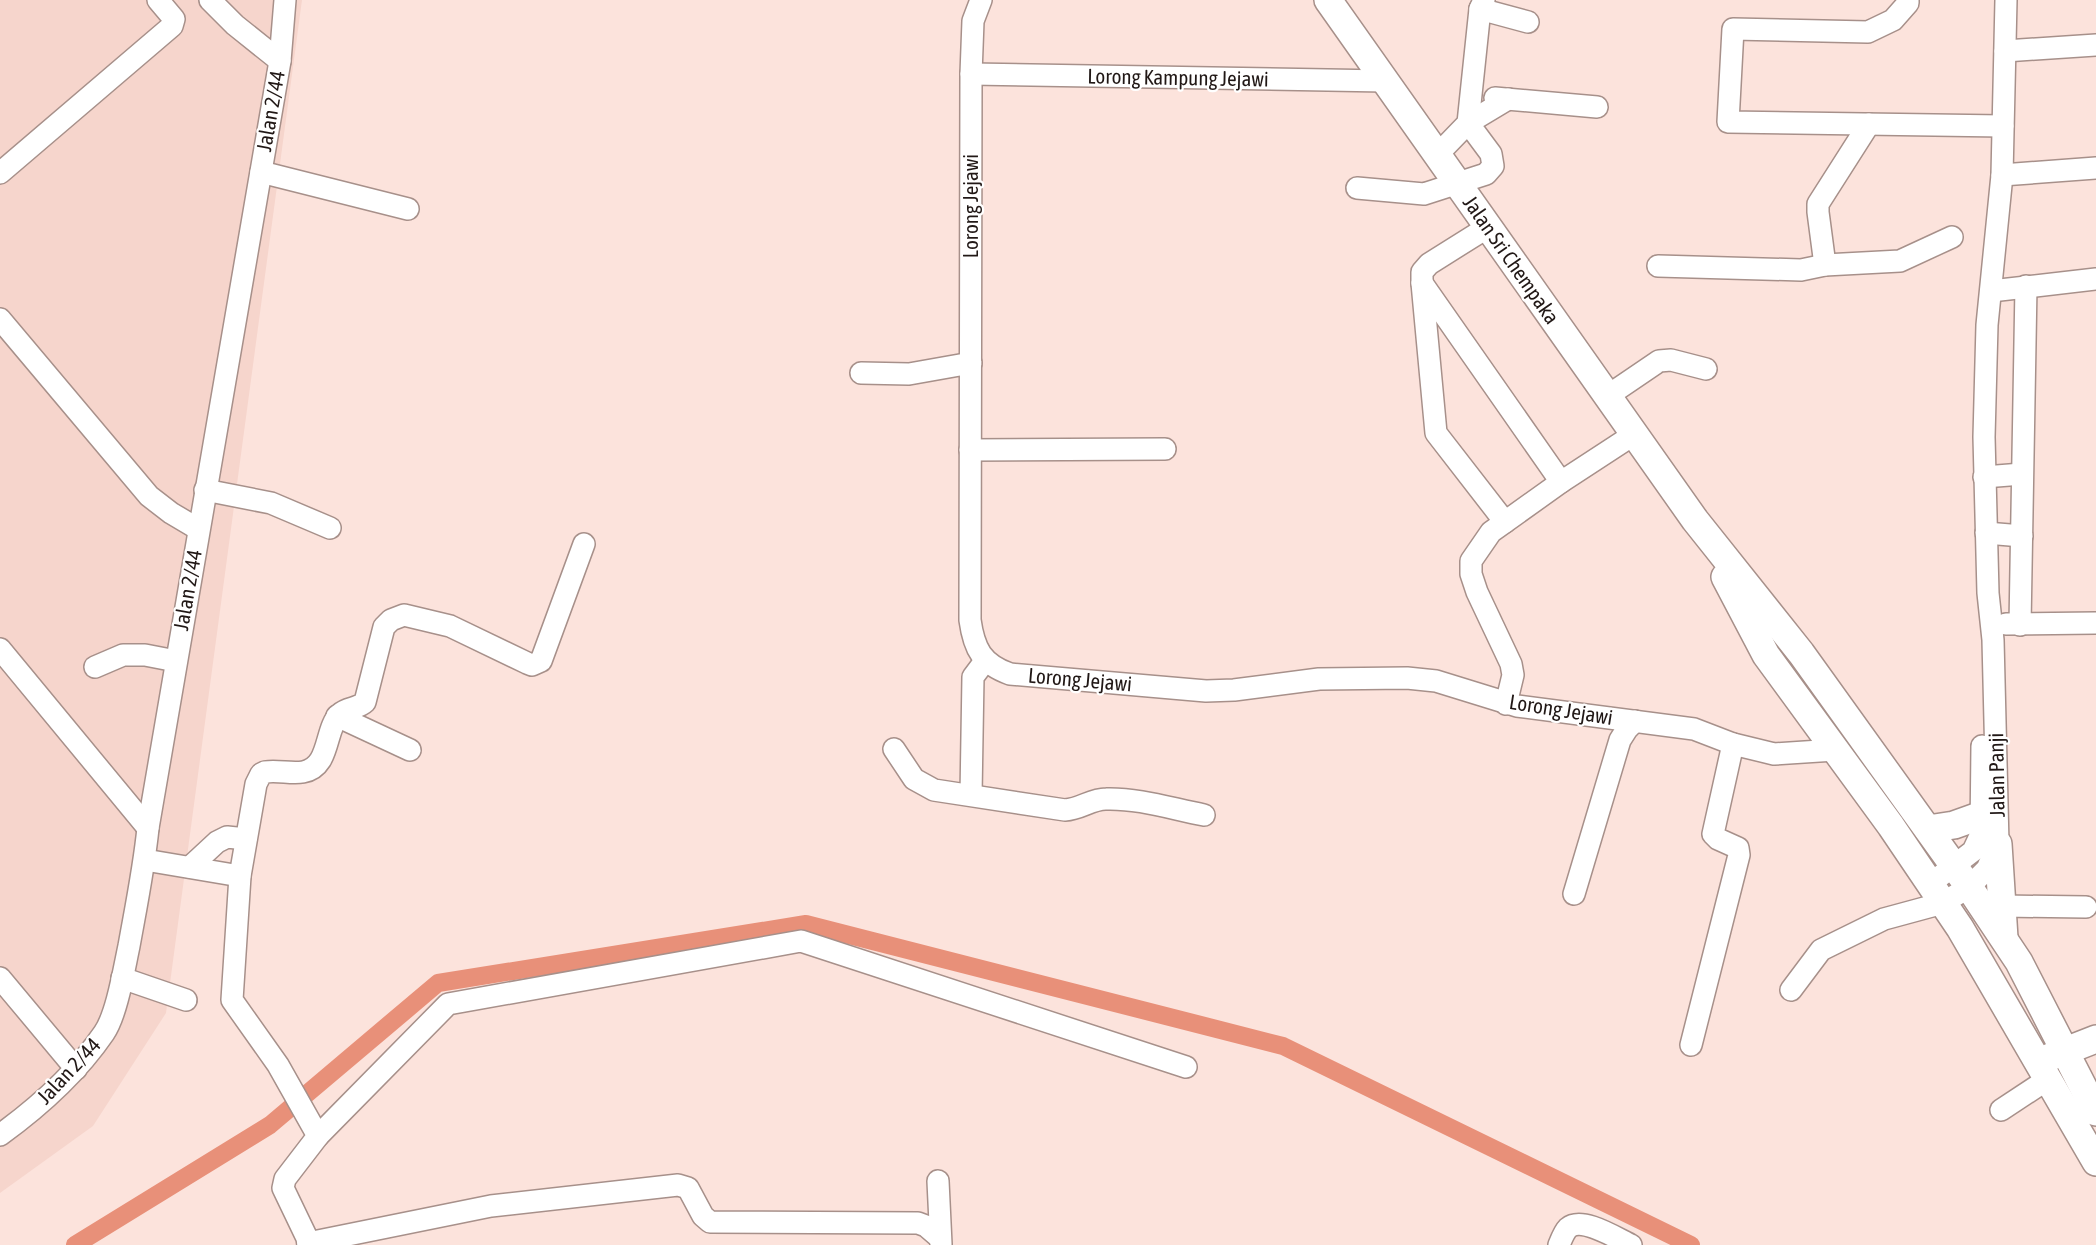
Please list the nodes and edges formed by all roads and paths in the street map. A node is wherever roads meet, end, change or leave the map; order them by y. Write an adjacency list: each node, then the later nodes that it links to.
1 (159, 0): 24 (street)
2 (210, 0): 12 (street)
3 (285, 0): 12 (street, Jalan 2/44)
4 (981, 0): 13 (street, Lorong Jejawi)
5 (1328, 0): 14 (main road, Jalan Sri Chempaka)
6 (1908, 0): 19 (street)
7 (2006, 0): 11 (street)
8 (1482, 5): 9 (street); 15 (street)
9 (1528, 22)
10 (2096, 45): 11 (street)
11 (2005, 51): 20 (street)
12 (280, 61): 23 (street, Jalan 2/44)
13 (971, 74): 14 (street, Lorong Kampung Jejawi); 38 (street, Lorong Jejawi)
14 (1385, 81): 21 (main road, Jalan Sri Chempaka)
15 (1470, 96): 16 (street); 18 (street)
16 (1508, 99): 17 (street); 18 (street)
17 (1597, 107)
18 (1468, 123): 21 (street); 26 (street)
19 (1869, 124): 20 (street); 31 (street)
20 (2003, 126): 25 (street)
21 (1437, 155): 26 (main road, Jalan Sri Chempaka)
22 (2096, 168): 25 (street)
23 (261, 172): 28 (street); 48 (street, Jalan 2/44)
24 (0, 173)
25 (2002, 175): 36 (street)
26 (1456, 182): 27 (street); 29 (main road, Jalan Sri Chempaka)
27 (1358, 188)
28 (408, 209)
29 (1488, 227): 34 (street); 41 (main road, Jalan Sri Chempaka)
30 (1952, 237): 31 (street)
31 (1825, 265): 32 (street)
32 (1658, 266)
33 (2096, 279): 35 (street)
34 (1422, 283): 47 (street); 50 (street)
35 (2026, 286): 36 (street); 45 (street)
36 (1991, 291): 46 (street)
37 (0, 319): 52 (street)
38 (971, 363): 40 (street); 44 (street, Lorong Jejawi)
39 (1706, 369): 41 (street)
40 (861, 374)
41 (1606, 397): 42 (main road, Jalan Sri Chempaka)
42 (1633, 435): 47 (street); 49 (main road, Jalan Sri Chempaka)
43 (1165, 449): 44 (street)
44 (970, 450): 61 (street, Lorong Jejawi)
45 (2022, 474): 46 (street); 54 (street)
46 (1984, 477): 53 (street)
47 (1561, 482): 50 (street)
48 (205, 490): 51 (street); 52 (street, Jalan 2/44)
49 (1695, 520): 69 (main road); 74 (main road)
50 (1505, 522): 63 (street)
51 (330, 528)
52 (198, 529): 60 (street, Jalan 2/44)
53 (1986, 533): 54 (street); 56 (street)
54 (2022, 536): 58 (street)
55 (584, 544): 64 (street)
56 (1987, 622): 58 (street); 72 (street); 76 (street, Jalan Panji)
57 (2096, 623): 58 (street)
58 (2020, 625)
59 (0, 649): 73 (street)
60 (176, 661): 62 (street); 73 (street, Jalan 2/44)
61 (985, 661): 63 (street, Lorong Jejawi); 70 (street)
62 (95, 667)
63 (1506, 704): 65 (street, Lorong Jejawi)
64 (338, 716): 68 (street); 75 (street)
65 (1635, 721): 66 (street, Lorong Jejawi); 81 (street)
66 (1732, 744): 69 (street, Lorong Jejawi); 91 (street)
67 (894, 749): 70 (street)
68 (410, 750)
69 (1835, 750): 82 (main road)
70 (971, 795): 71 (street)
71 (1204, 815)
72 (1982, 815): 74 (main road); 80 (street)
73 (148, 828): 77 (street, Jalan 2/44)
74 (1928, 829): 80 (main road)
75 (246, 839): 78 (street); 79 (street)
76 (1998, 844): 80 (street, Jalan Panji); 83 (main road)
77 (145, 860): 78 (street); 87 (street, Jalan 2/44)
78 (190, 867): 79 (street)
79 (240, 876): 100 (street)
80 (1962, 877): 82 (street); 85 (main road)
81 (1574, 894)
82 (1937, 894): 88 (street); 96 (main road)
83 (2002, 906): 84 (street); 85 (main road)
84 (2086, 907)
85 (2004, 939): 92 (main road)
86 (0, 978): 94 (street)
87 (122, 978): 89 (street); 94 (street, Jalan 2/44)
88 (1791, 990)
89 (186, 1000)
90 (2096, 1039): 92 (main road)
91 (1691, 1045)
92 (2065, 1051): 95 (main road); 96 (main road)
93 (1186, 1067): 100 (street)
94 (76, 1069): 99 (street, Jalan 2/44)
95 (2086, 1069): 96 (main road); 98 (main road)
96 (2046, 1077): 97 (street); 101 (main road)
97 (2001, 1110)
98 (2096, 1112)
99 (0, 1135)
100 (318, 1136): 104 (street)
101 (2096, 1162)
102 (938, 1181): 103 (street)
103 (940, 1242): 104 (street)
104 (308, 1244)
105 (1559, 1245): 106 (street)
106 (1631, 1245)

